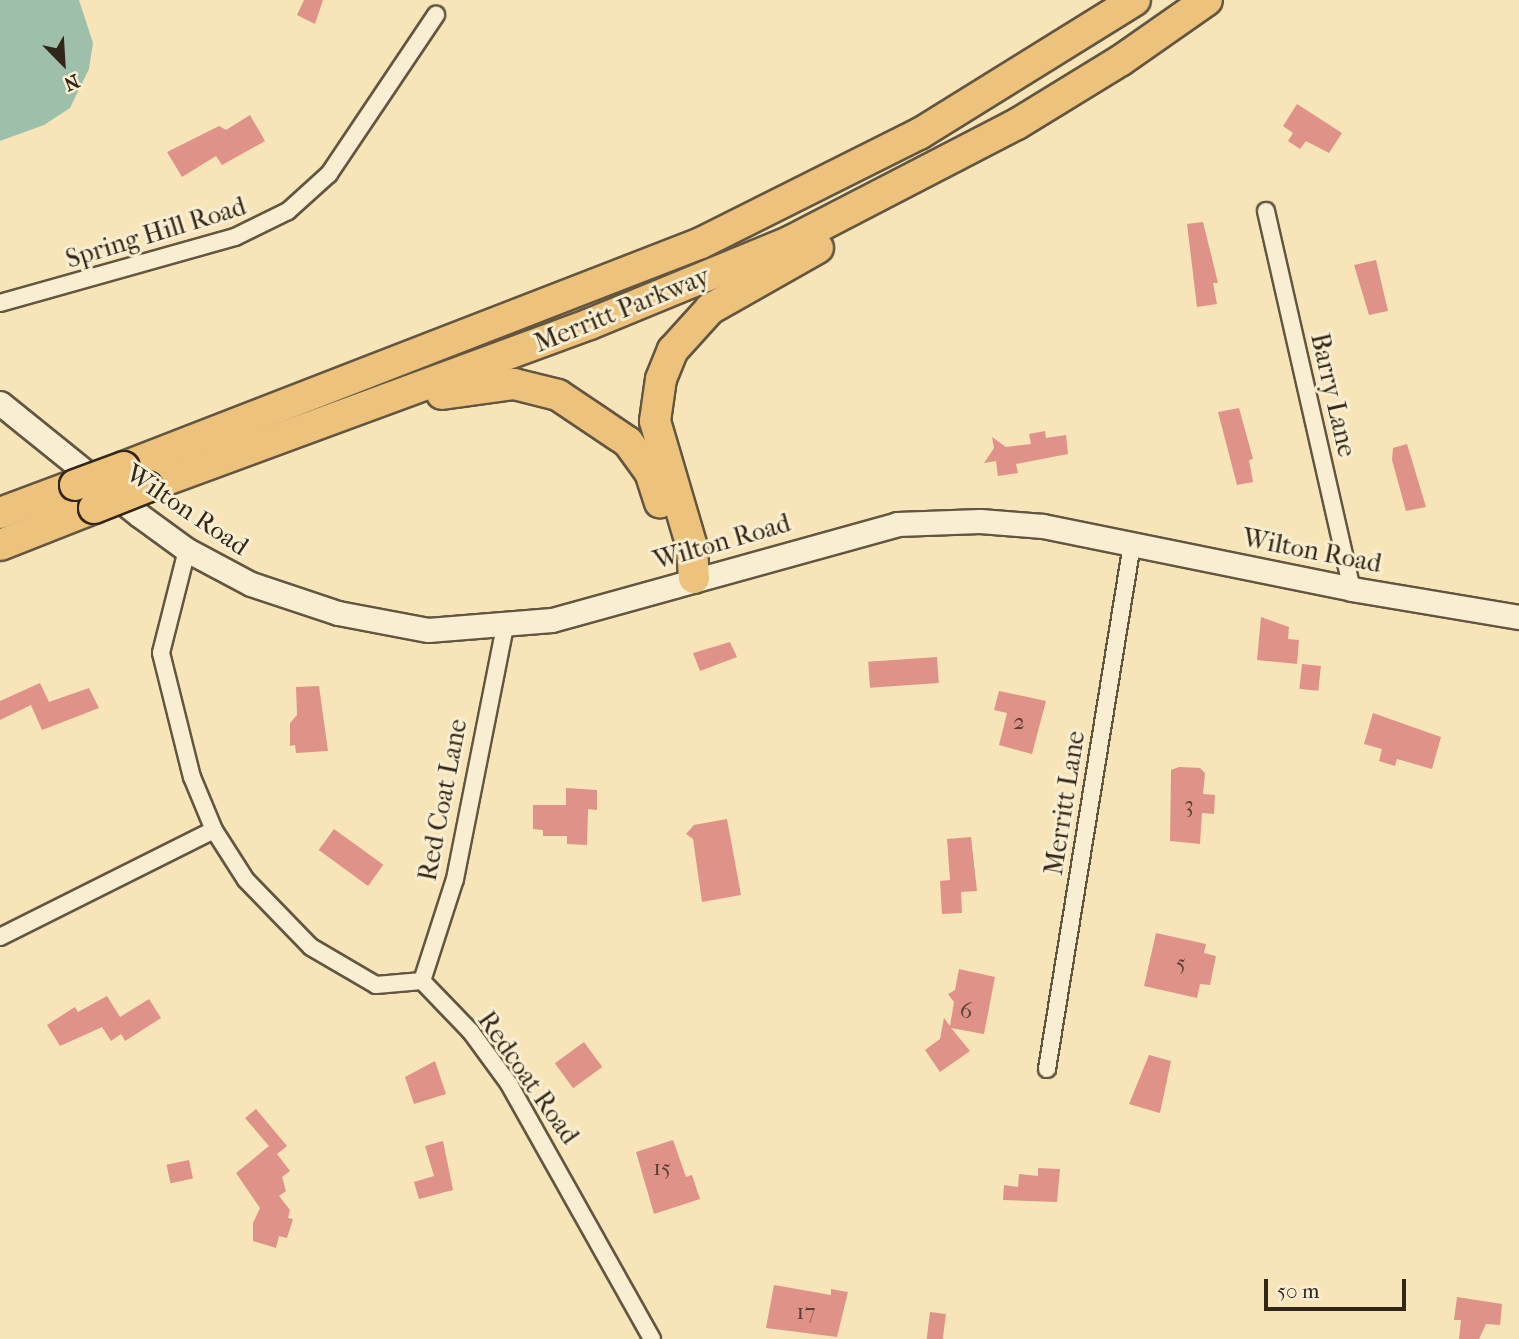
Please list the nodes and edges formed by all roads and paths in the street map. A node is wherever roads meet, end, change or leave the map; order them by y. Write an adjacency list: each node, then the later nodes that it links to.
1 (1135, 0): 9 (highway, Merritt Parkway, bridge)
2 (1207, 0): 4 (highway, Merritt Parkway)
3 (436, 15): 6 (street, Spring Hill Road)
4 (1120, 61): 8 (highway, Merritt Parkway); 13 (highway)
5 (1266, 211): 14 (street, Barry Lane)
6 (0, 303)
7 (0, 403): 12 (main road, Wilton Road)
8 (269, 442): 11 (highway, Merritt Parkway, bridge); 13 (highway)
9 (0, 513)
10 (1132, 544): 13 (main road, Wilton Road); 14 (main road, Wilton Road); 20 (street, Merritt Lane)
11 (0, 545)
12 (187, 550): 16 (main road, Wilton Road); 17 (street)
13 (694, 578): 16 (main road, Wilton Road)
14 (1352, 589): 15 (main road, Wilton Road)
15 (1519, 617)
16 (505, 626): 19 (street, Red Coat Lane)
17 (214, 830): 18 (street); 19 (street)
18 (0, 937)
19 (422, 981): 21 (street, Redcoat Road)
20 (1047, 1069)
21 (652, 1339)

